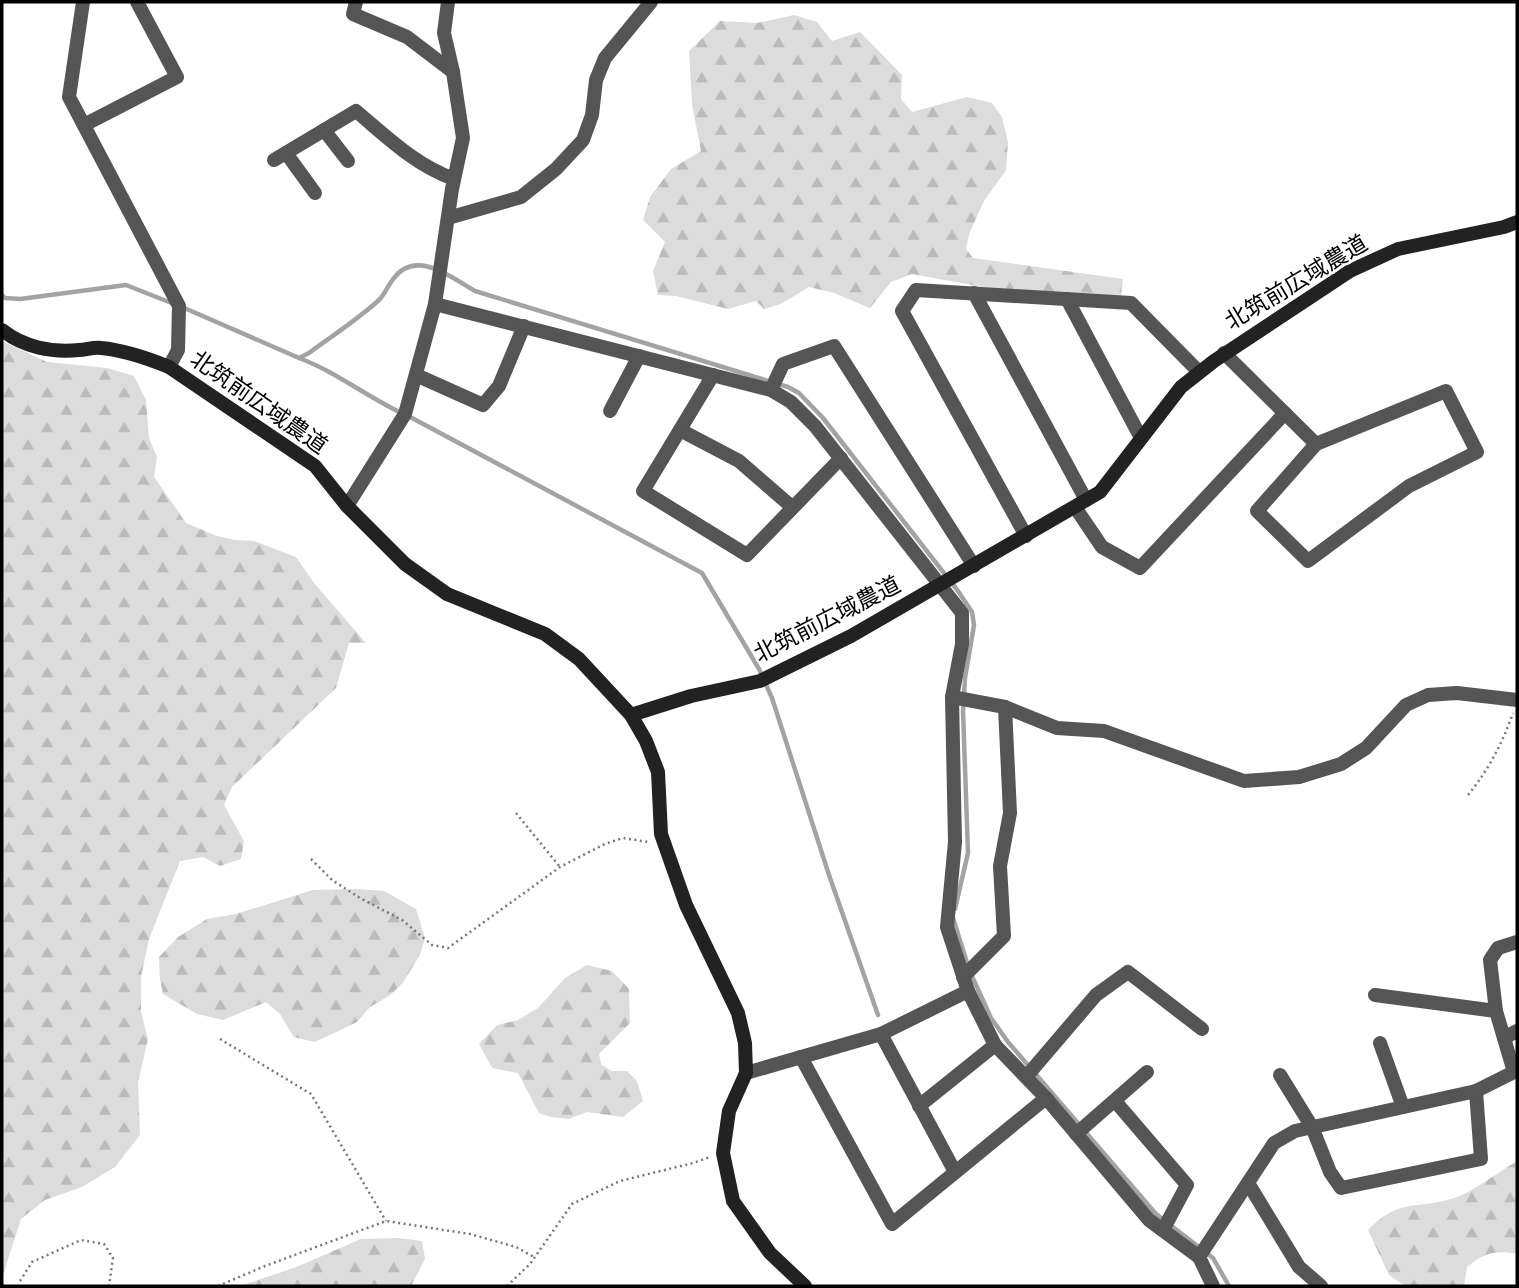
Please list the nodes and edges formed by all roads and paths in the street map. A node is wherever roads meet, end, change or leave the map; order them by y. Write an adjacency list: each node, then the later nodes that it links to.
1 (83, 2): 7 (street)
2 (137, 2): 7 (street)
3 (356, 2): 6 (street)
4 (448, 2): 6 (street)
5 (651, 2): 12 (street)
6 (453, 72): 10 (street)
7 (84, 125): 21 (street)
8 (324, 130): 9 (street); 10 (street); 11 (street)
9 (348, 161)
10 (454, 179): 12 (street)
11 (315, 193)
12 (448, 218): 16 (street)
13 (1517, 222): 19 (street, 北筑前広域農道)
14 (974, 293): 15 (street); 32 (street); 35 (street)
15 (1067, 299): 22 (street); 29 (street)
16 (435, 304): 17 (street); 23 (street)
17 (524, 326): 20 (street); 23 (street)
18 (2, 330): 21 (street, 北筑前広域農道)
19 (1224, 353): 22 (street, 北筑前広域農道); 27 (street)
20 (639, 356): 24 (street); 26 (street)
21 (169, 367): 33 (street, 北筑前広域農道)
22 (1199, 372): 29 (street, 北筑前広域農道)
23 (416, 375): 33 (street)
24 (713, 375): 25 (street); 28 (street)
25 (772, 390): 31 (street); 36 (street)
26 (610, 411)
27 (1285, 413): 30 (street); 32 (street)
28 (680, 430): 34 (street); 34 (street)
29 (1141, 438): 32 (street, 北筑前広域農道)
30 (1316, 444): 30 (street)
31 (841, 458): 34 (street); 37 (street)
32 (1080, 504): 35 (street, 北筑前広域農道)
33 (347, 506): 41 (street, 北筑前広域農道)
34 (792, 507)
35 (1026, 536): 36 (street, 北筑前広域農道)
36 (974, 566): 37 (street, 北筑前広域農道)
37 (941, 584): 38 (street); 41 (street, 北筑前広域農道)
38 (952, 697): 40 (street); 48 (street)
39 (1516, 705): 40 (street); 42 (path)
40 (1005, 707): 48 (street)
41 (631, 715): 44 (street)
42 (1468, 795)
43 (516, 813): 46 (path)
44 (665, 844): 46 (path); 61 (street)
45 (311, 859): 46 (path)
46 (561, 867)
47 (1517, 942): 51 (street)
48 (963, 977): 49 (street)
49 (968, 991): 54 (street); 58 (street)
50 (1375, 995): 51 (street)
51 (1496, 1011): 55 (street)
52 (1202, 1028): 63 (street)
53 (1517, 1031): 55 (street)
54 (881, 1034): 59 (street); 67 (street)
55 (1504, 1038): 64 (street)
56 (220, 1039): 74 (path)
57 (1380, 1043): 68 (street)
58 (995, 1045): 63 (street); 67 (street)
59 (801, 1057): 61 (street); 72 (street)
60 (1147, 1072): 66 (street)
61 (746, 1073): 71 (street)
62 (1280, 1075): 69 (street)
63 (1026, 1077): 65 (street)
64 (1476, 1091): 68 (street); 69 (street)
65 (1045, 1098): 70 (street); 72 (street)
66 (1115, 1101): 70 (street); 75 (street)
67 (919, 1106): 72 (street)
68 (1403, 1107): 69 (street)
69 (1312, 1127): 73 (street)
70 (1076, 1134): 75 (street)
71 (723, 1153): 76 (path); 83 (street)
72 (955, 1172)
73 (1248, 1183): 77 (street); 84 (street)
74 (386, 1221): 76 (path); 81 (path)
75 (1163, 1230): 77 (street)
76 (534, 1257): 82 (path)
77 (1199, 1257): 79 (street)
78 (20, 1281): 80 (path)
79 (1206, 1283)
80 (109, 1286)
81 (218, 1286)
82 (507, 1286)
83 (805, 1286)
84 (1321, 1286)

